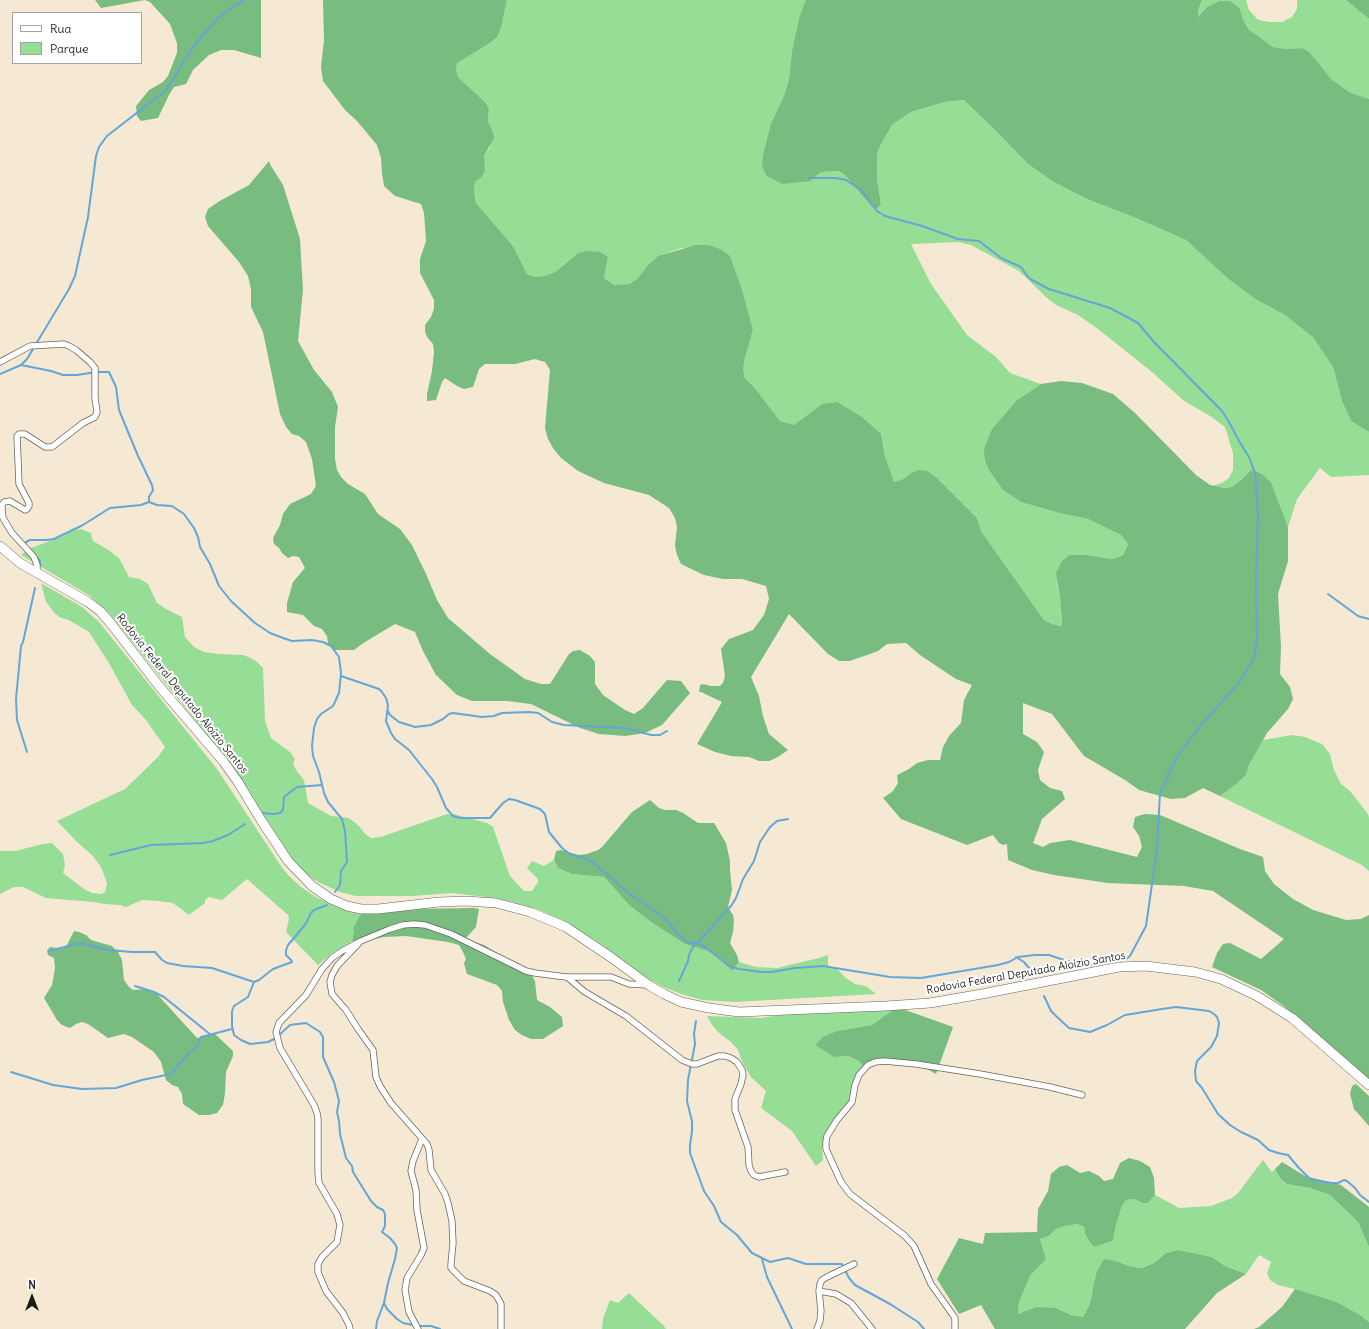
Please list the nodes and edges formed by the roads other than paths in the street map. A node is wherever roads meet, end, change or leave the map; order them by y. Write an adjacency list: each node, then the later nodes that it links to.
1 (0, 362): 3 (street)
2 (0, 546): 3 (highway, Rodovia Federal Deputado Aloízio Santos)
3 (37, 573): 6 (highway, Rodovia Federal Deputado Aloízio Santos)
4 (361, 940): 5 (street); 9 (street); 13 (street)
5 (566, 977): 6 (street); 10 (street)
6 (650, 986): 7 (highway, Rodovia Federal Deputado Aloízio Santos)
7 (1369, 1086)
8 (1082, 1094): 18 (street)
9 (422, 1139): 14 (street); 15 (street)
10 (785, 1172)
11 (854, 1264): 12 (street)
12 (819, 1291): 16 (street); 17 (street)
13 (350, 1329)
14 (418, 1329)
15 (501, 1329)
16 (817, 1329)
17 (872, 1329)
18 (955, 1329)

